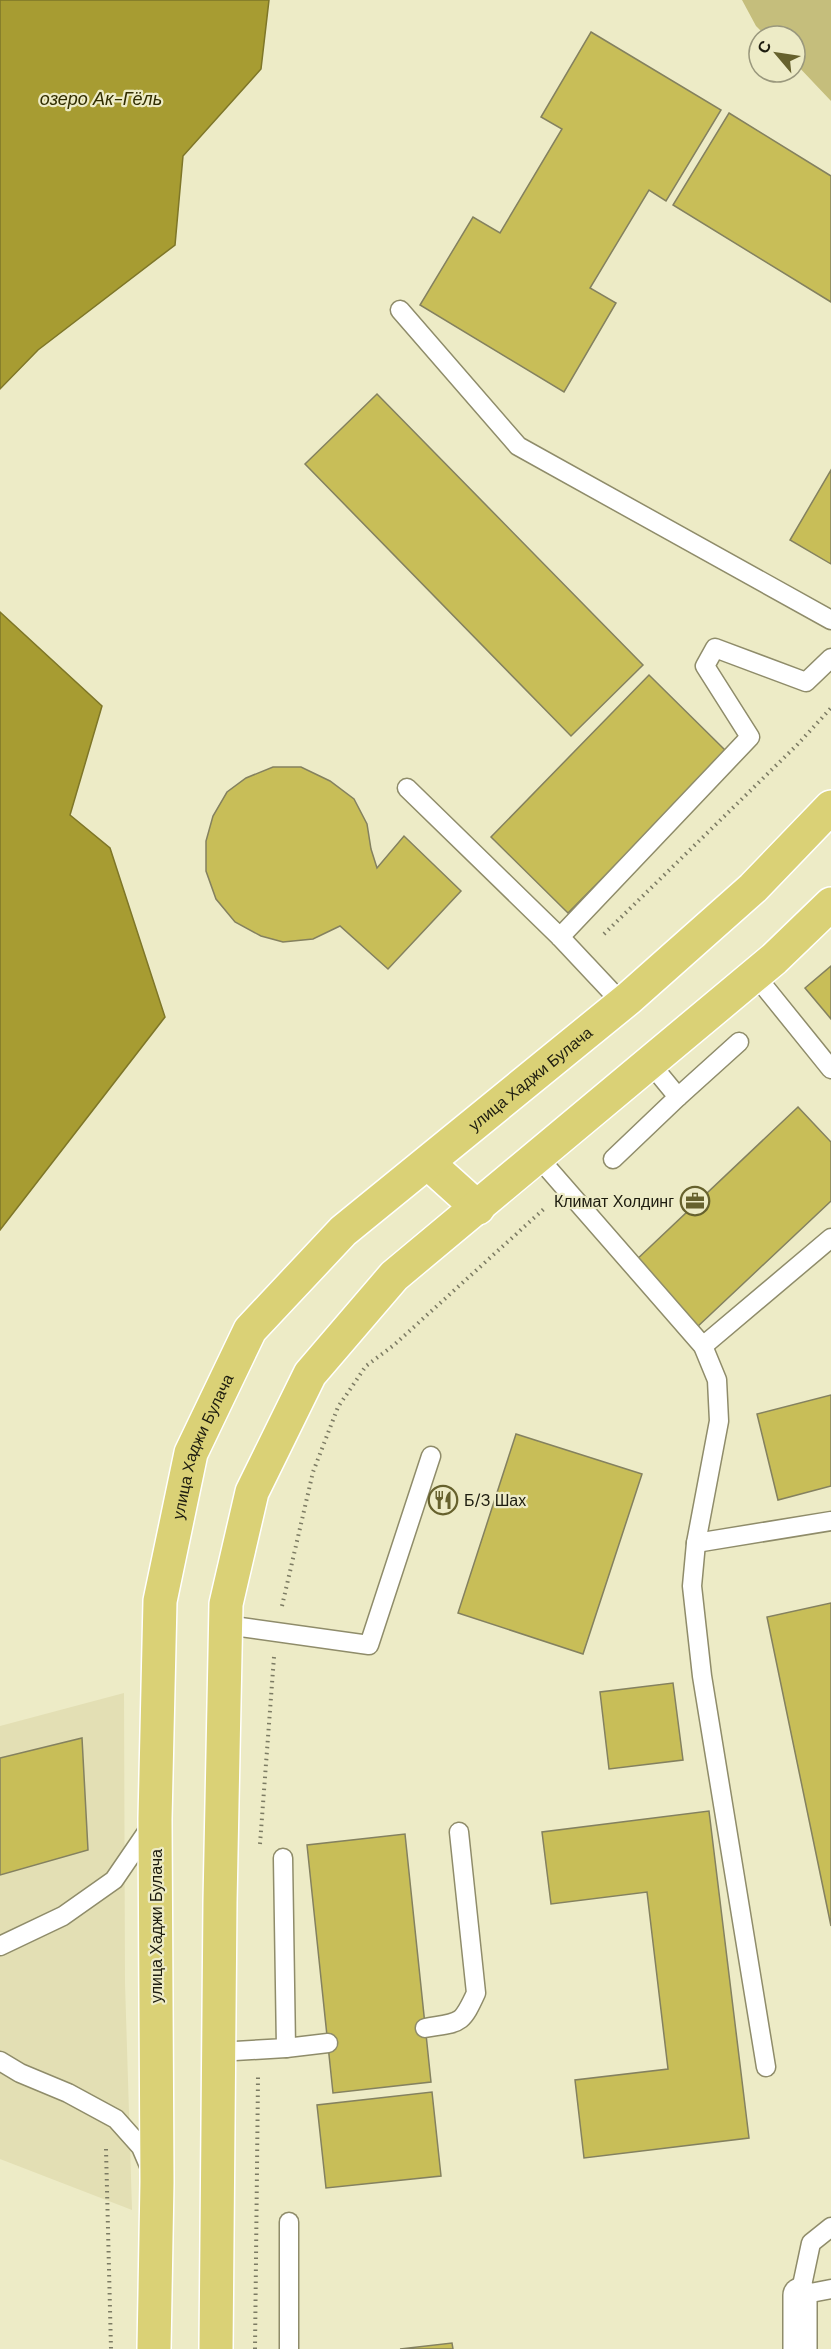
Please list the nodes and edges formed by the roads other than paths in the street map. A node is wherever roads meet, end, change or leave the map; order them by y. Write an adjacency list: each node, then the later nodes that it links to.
1 (400, 310): 2 (lane)
2 (831, 620)
3 (831, 658): 7 (lane)
4 (407, 788): 7 (lane)
5 (831, 807): 9 (main road, улица Хаджи Булача)
6 (831, 904): 8 (main road)
7 (560, 936): 9 (lane)
8 (755, 975): 11 (main road); 12 (lane)
9 (622, 1003): 16 (main road, улица Хаджи Булача)
10 (739, 1042): 13 (lane)
11 (650, 1063): 13 (lane); 14 (main road)
12 (831, 1069)
13 (678, 1097): 15 (lane)
14 (538, 1157): 17 (main road); 19 (lane)
15 (614, 1159)
16 (428, 1163): 17 (main road); 24 (main road, улица Хаджи Булача)
17 (477, 1208): 23 (main road)
18 (831, 1238): 19 (lane)
19 (703, 1346): 22 (lane)
20 (431, 1456): 23 (lane)
21 (831, 1521): 22 (lane)
22 (696, 1543): 33 (lane)
23 (226, 1625): 31 (main road)
24 (155, 1819): 27 (lane); 34 (main road, улица Хаджи Булача)
25 (459, 1832): 28 (lane)
26 (283, 1858): 30 (lane)
27 (0, 1946)
28 (425, 2028)
29 (328, 2043): 30 (lane)
30 (286, 2048): 31 (lane)
31 (218, 2052): 39 (main road)
32 (0, 2061): 34 (lane)
33 (766, 2067)
34 (157, 2182): 38 (main road, улица Хаджи Булача)
35 (289, 2223): 40 (lane)
36 (831, 2227): 37 (lane)
37 (816, 2292): 41 (street)
38 (154, 2349)
39 (216, 2349)
40 (289, 2349)
41 (800, 2349)

